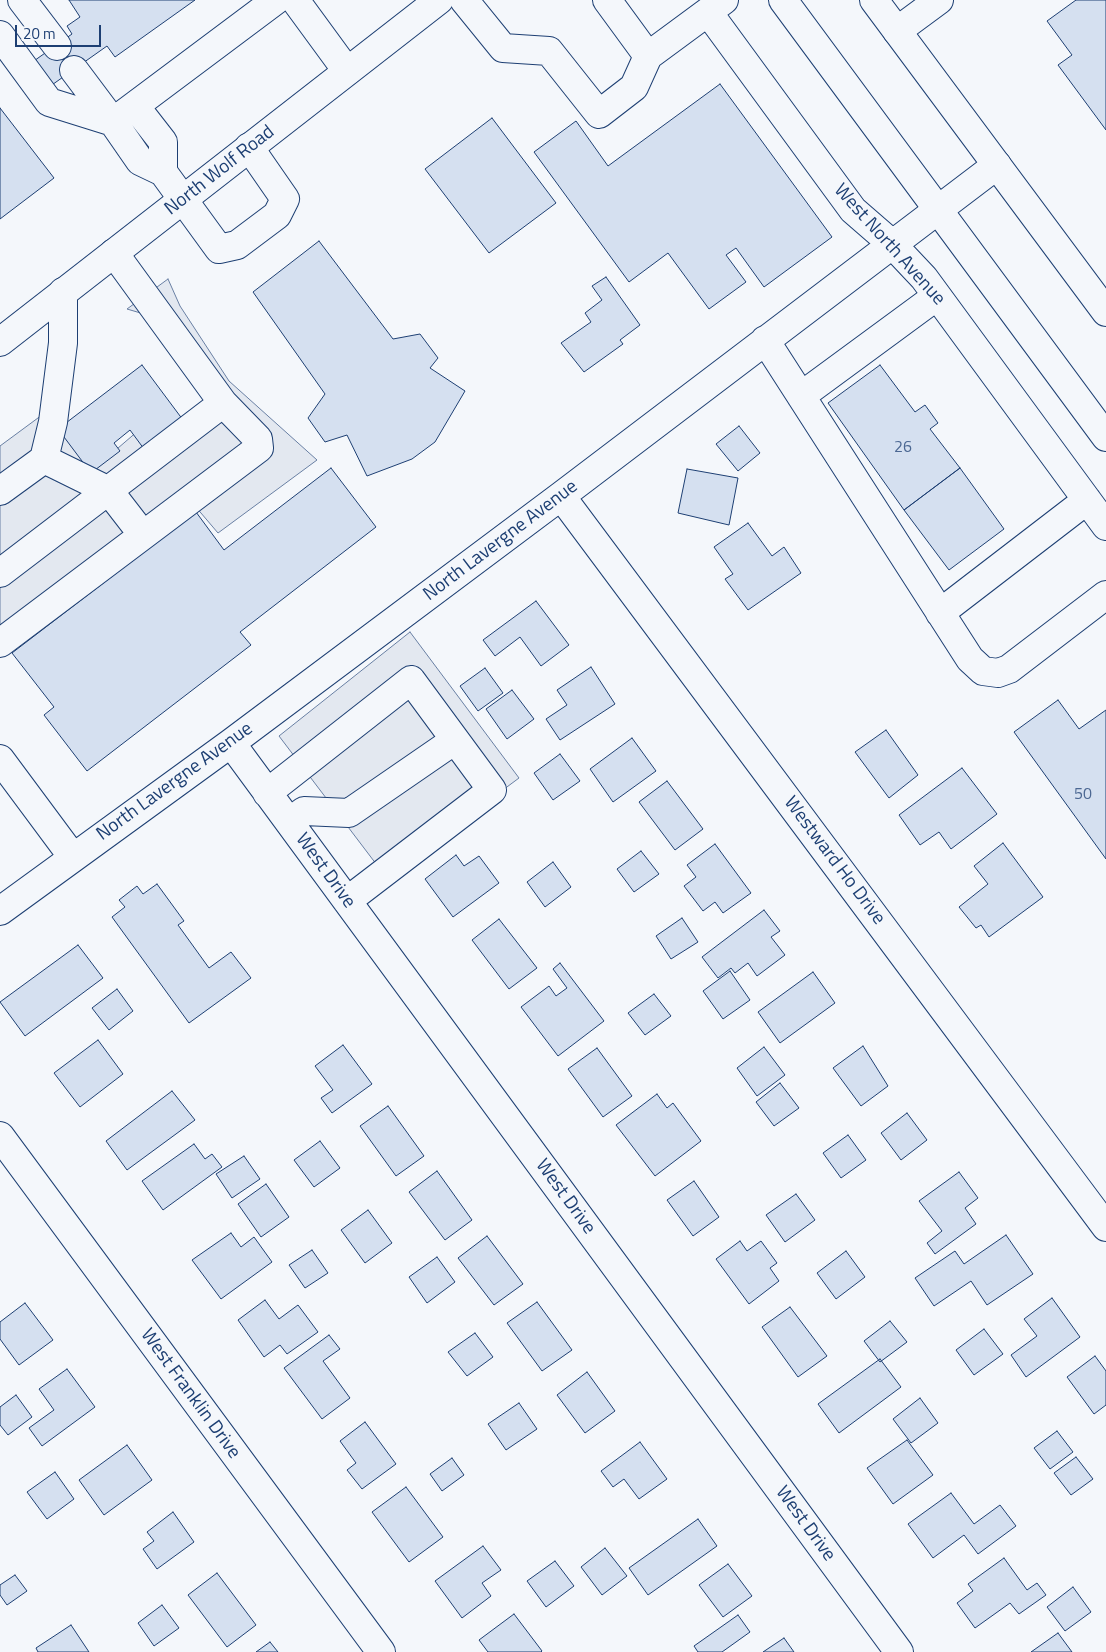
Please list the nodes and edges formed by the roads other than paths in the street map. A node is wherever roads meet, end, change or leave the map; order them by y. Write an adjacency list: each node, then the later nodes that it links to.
1 (22, 0): 13 (street)
2 (276, 0): 17 (street)
3 (294, 0): 16 (street)
4 (439, 0): 16 (street, North Wolf Road)
5 (464, 0): 14 (street)
6 (606, 0): 14 (street)
7 (783, 0): 23 (street)
8 (874, 0): 11 (street)
9 (939, 0): 11 (street)
10 (716, 6): 14 (street); 24 (street, West North Avenue)
11 (897, 31): 20 (street)
12 (0, 35): 18 (street)
13 (57, 46)
14 (648, 56)
15 (74, 70): 18 (street)
16 (347, 71): 19 (street, North Wolf Road)
17 (135, 106): 18 (street); 21 (street)
18 (113, 122): 21 (street)
19 (250, 147): 22 (street, North Wolf Road); 22 (street)
20 (997, 164): 23 (street, North Lavergne Avenue); 28 (street)
21 (163, 172): 22 (street)
22 (183, 200): 25 (street, North Wolf Road)
23 (937, 208): 24 (street, North Lavergne Avenue); 33 (street)
24 (891, 243): 27 (street, West North Avenue); 29 (street, North Lavergne Avenue)
25 (114, 253): 26 (street, North Wolf Road); 32 (street)
26 (63, 292): 30 (street, North Wolf Road); 34 (street)
27 (937, 296): 31 (street); 38 (street, West North Avenue)
28 (1106, 312)
29 (765, 340): 31 (street); 37 (street, North Lavergne Avenue)
30 (0, 342)
31 (801, 396): 43 (street)
32 (223, 403): 36 (street); 40 (street)
33 (1106, 437)
34 (44, 459): 35 (street); 36 (street)
35 (0, 491)
36 (109, 491): 40 (street); 41 (street)
37 (561, 496): 46 (street, North Lavergne Avenue); 54 (street, Westward Ho Drive)
38 (1087, 500): 39 (street, West North Avenue); 43 (street)
39 (1106, 526)
40 (143, 535): 44 (street)
41 (0, 573)
42 (1106, 595): 43 (street)
43 (940, 613)
44 (0, 643)
45 (455, 740): 48 (street); 49 (street); 51 (street)
46 (231, 742): 48 (street, West Drive); 50 (street, North Lavergne Avenue)
47 (0, 759): 50 (street)
48 (268, 794): 49 (street, West Drive)
49 (289, 822): 51 (street, West Drive)
50 (72, 856): 52 (street, North Lavergne Avenue)
51 (347, 901): 56 (street, West Drive)
52 (0, 911)
53 (0, 1136): 55 (street, West Franklin Drive)
54 (1106, 1227)
55 (381, 1652)
56 (899, 1652)

